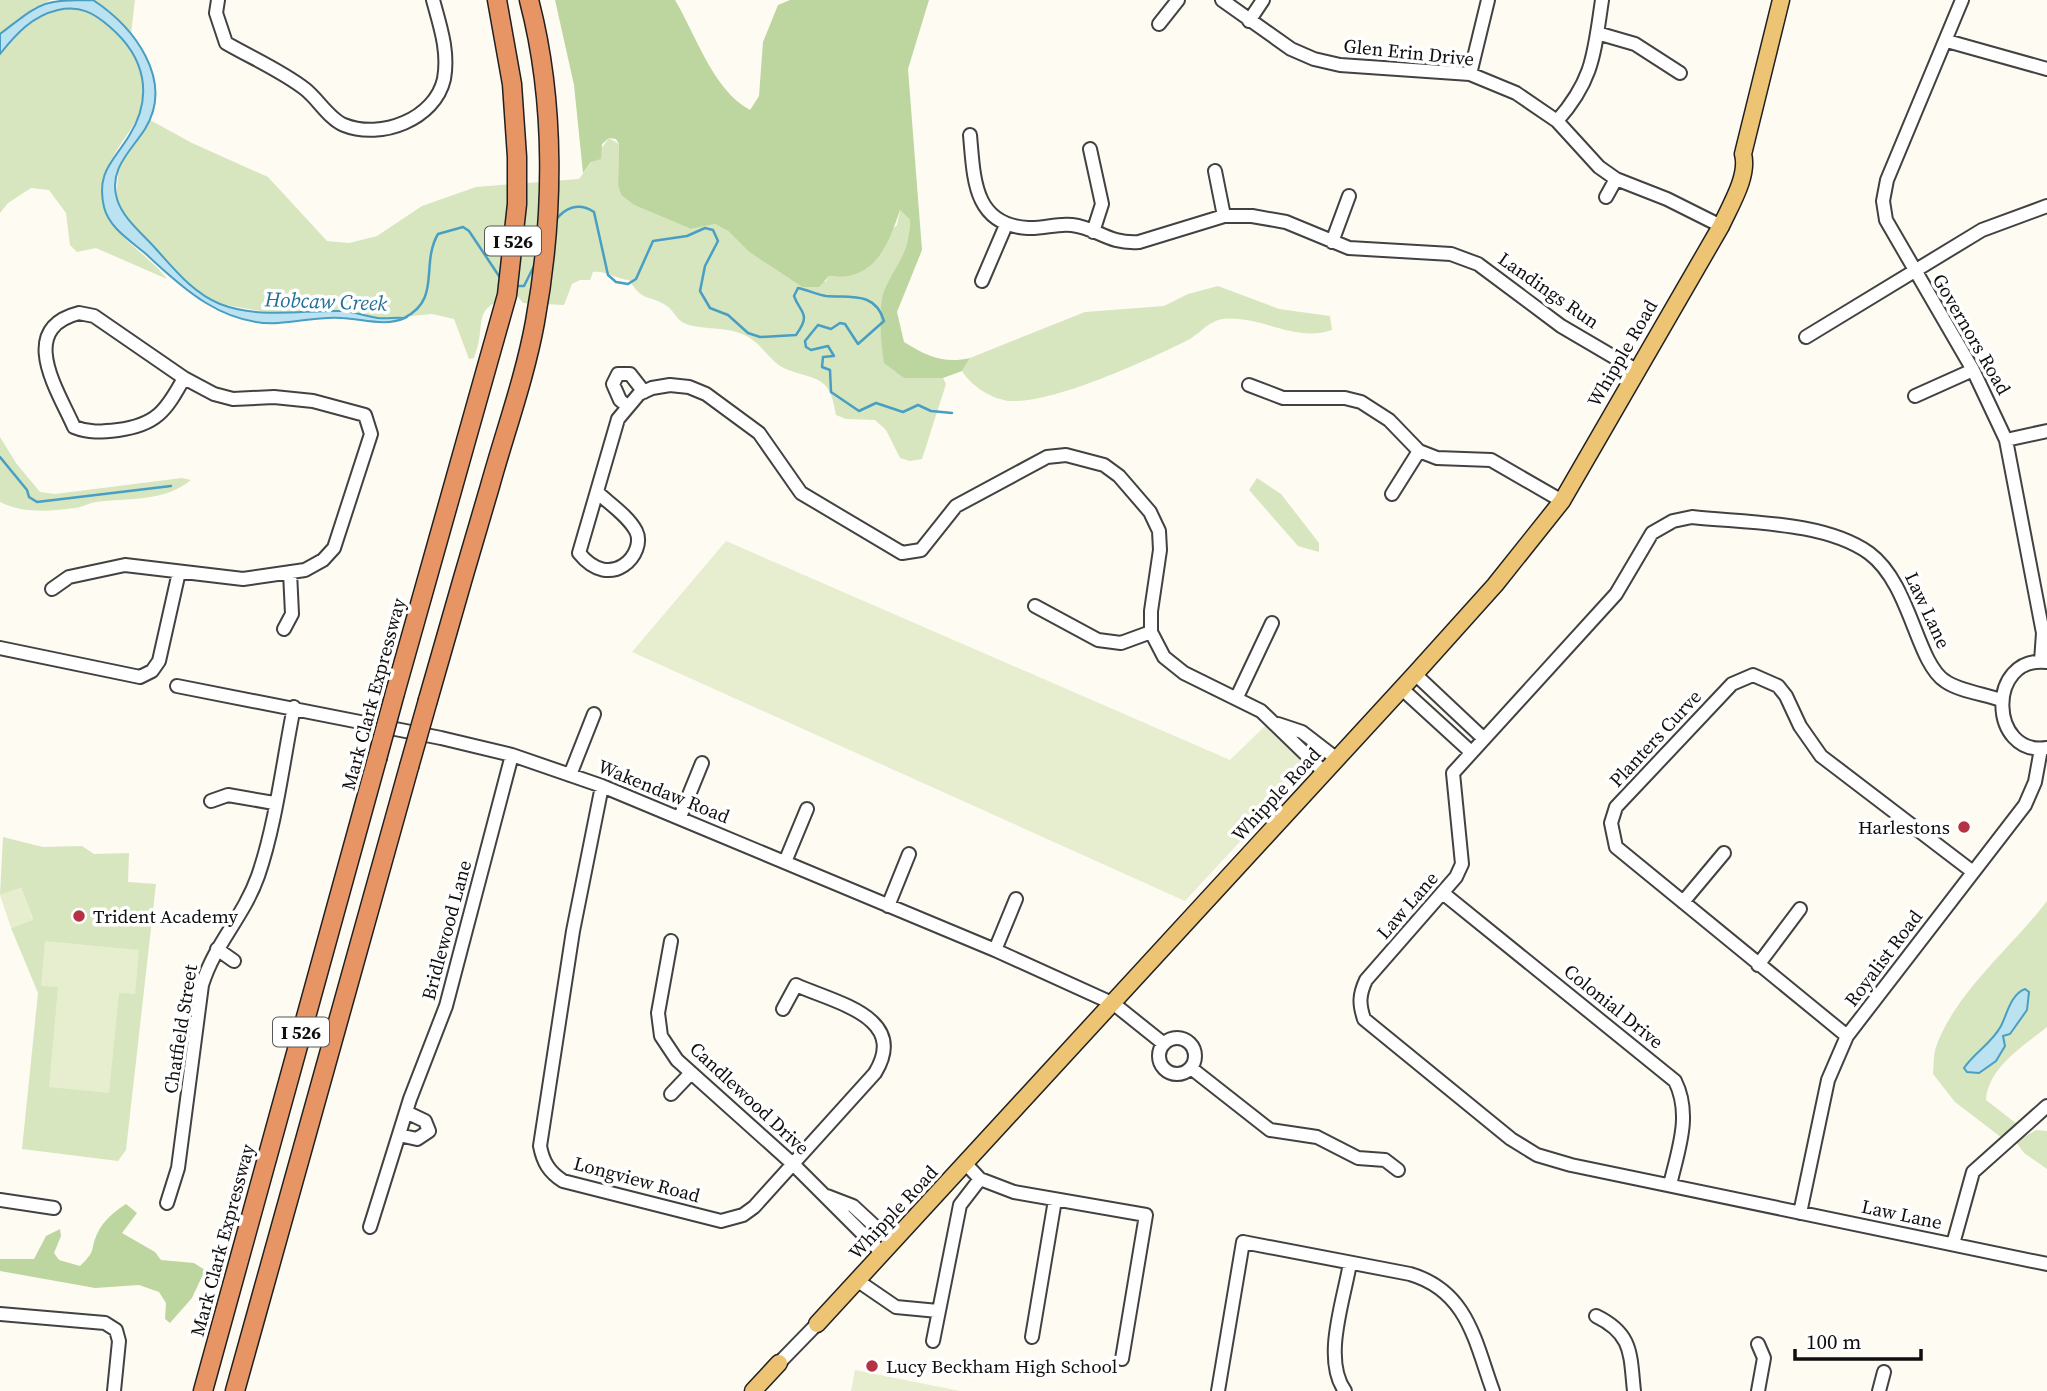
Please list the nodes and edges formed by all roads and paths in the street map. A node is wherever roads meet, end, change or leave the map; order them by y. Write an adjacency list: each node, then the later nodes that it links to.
1 (218, 0): 2 (street)
2 (433, 0)
3 (496, 0): 131 (highway, Mark Clark Expressway / I 526, bridge)
4 (529, 0): 132 (highway, I 526, bridge)
5 (1178, 0): 14 (street)
6 (1222, 0): 13 (street, Glen Erin Drive)
7 (1263, 0): 13 (street)
8 (1488, 0): 19 (street)
9 (1602, 0): 15 (street)
10 (1781, 0): 23 (main road, Whipple Road)
11 (1792, 0): 23 (main road, Whipple Road)
12 (1962, 0): 16 (street, Governors Road)
13 (1249, 21): 19 (street, Glen Erin Drive)
14 (1159, 24)
15 (1597, 33): 18 (street); 20 (street)
16 (1947, 41): 17 (street); 34 (street, Governors Road)
17 (2047, 69)
18 (1680, 73)
19 (1470, 74): 20 (street, Glen Erin Drive)
20 (1557, 121): 25 (street, Glen Erin Drive)
21 (970, 135): 30 (street)
22 (1090, 149): 32 (street)
23 (1746, 163): 31 (main road, Whipple Road)
24 (1215, 171): 29 (street)
25 (1616, 179): 27 (street); 31 (street, Glen Erin Drive)
26 (1349, 196): 33 (street)
27 (1606, 197)
28 (2047, 206): 34 (street)
29 (1224, 216): 32 (street, Landings Run); 33 (street, Landings Run)
30 (1006, 225): 32 (street, Landings Run); 35 (street)
31 (1721, 226): 37 (main road, Whipple Road)
32 (1093, 232)
33 (1332, 242): 37 (street, Landings Run)
34 (1913, 271): 36 (street); 38 (street, Governors Road)
35 (982, 281)
36 (1806, 337)
37 (1636, 370): 49 (main road, Whipple Road)
38 (1973, 370): 42 (street); 45 (street, Governors Road)
39 (184, 378): 39 (street); 51 (street)
40 (1249, 385): 46 (street)
41 (644, 392): 43 (street); 43 (street); 56 (street)
42 (1915, 396)
43 (627, 405): 47 (street)
44 (2047, 431): 45 (street)
45 (2006, 440): 58 (street, Governors Road)
46 (1419, 451): 48 (street); 49 (street)
47 (597, 492): 47 (street)
48 (1392, 494)
49 (1562, 501): 59 (main road, Whipple Road)
50 (179, 572): 51 (street); 52 (street); 57 (street)
51 (290, 572): 55 (street)
52 (52, 589)
53 (1035, 606): 56 (street)
54 (1272, 623): 62 (street)
55 (284, 629)
56 (1152, 632): 62 (street)
57 (0, 648)
58 (2044, 662): 63 (street)
59 (1415, 674): 61 (main road, Whipple Road); 67 (street)
60 (177, 686): 64 (street, Wakendaw Road)
61 (1401, 688): 69 (street); 71 (main road, Whipple Road)
62 (1237, 697): 66 (street)
63 (2001, 700): 67 (street, Law Lane); 68 (street)
64 (294, 707): 70 (street, Wakendaw Road); 77 (street, Chatfield Street)
65 (594, 714): 74 (street)
66 (1274, 722): 71 (street); 73 (street)
67 (1483, 738): 69 (street, Law Lane)
68 (2044, 748): 83 (street, Royalist Road)
69 (1471, 752): 84 (street, Law Lane)
70 (512, 755): 74 (street, Wakendaw Road); 102 (street, Bridlewood Lane)
71 (1337, 759): 73 (main road, Whipple Road)
72 (702, 763): 79 (street)
73 (1323, 771): 94 (main road, Whipple Road)
74 (570, 775): 75 (street, Wakendaw Road)
75 (602, 786): 79 (street, Wakendaw Road); 105 (street, Longview Road)
76 (211, 802): 77 (street)
77 (274, 803): 90 (street, Chatfield Street)
78 (807, 809): 82 (street)
79 (680, 817): 82 (street, Wakendaw Road)
80 (1724, 853): 86 (street)
81 (909, 854): 87 (street)
82 (785, 862): 87 (street, Wakendaw Road)
83 (1973, 872): 86 (street, Planters Curve); 96 (street, Royalist Road)
84 (1444, 894): 108 (street, Colonial Drive); 108 (street, Law Lane)
85 (1016, 899): 91 (street)
86 (1683, 902): 93 (street, Planters Curve)
87 (888, 906): 91 (street, Wakendaw Road)
88 (1800, 909): 93 (street)
89 (671, 941): 99 (street, Candlewood Drive)
90 (217, 949): 92 (street); 111 (street, Chatfield Street)
91 (995, 950): 94 (street, Wakendaw Road)
92 (234, 961)
93 (1758, 965): 96 (street, Planters Curve)
94 (1114, 1004): 97 (street, Wakendaw Road); 104 (main road, Whipple Road)
95 (783, 1009): 105 (street, Longview Road)
96 (1847, 1036): 113 (street, Royalist Road)
97 (1164, 1044): 98 (street); 98 (street)
98 (1191, 1068): 106 (street)
99 (690, 1074): 100 (street); 105 (street, Candlewood Drive)
100 (671, 1094)
101 (2047, 1106): 115 (street)
102 (406, 1112): 103 (street, Bridlewood Lane); 103 (street)
103 (399, 1135): 114 (street, Bridlewood Lane)
104 (966, 1164): 107 (street); 116 (main road, Whipple Road)
105 (794, 1165): 116 (street, Candlewood Drive)
106 (1398, 1170)
107 (981, 1179): 110 (street); 120 (street)
108 (1670, 1185): 113 (street, Law Lane)
109 (0, 1200): 112 (street)
110 (1055, 1200): 124 (street); 127 (street)
111 (167, 1203)
112 (54, 1208)
113 (1800, 1213): 115 (street, Law Lane)
114 (370, 1227)
115 (1953, 1244): 118 (street, Law Lane)
116 (888, 1248): 119 (main road, Whipple Road)
117 (1350, 1263): 134 (street); 135 (street); 136 (street)
118 (2047, 1264)
119 (858, 1280): 120 (street); 123 (main road, Whipple Road)
120 (938, 1311): 125 (street)
121 (0, 1314): 130 (street)
122 (1596, 1316): 137 (street)
123 (817, 1324): 128 (street, Whipple Road)
124 (1032, 1337)
125 (933, 1341)
126 (1758, 1344): 138 (street)
127 (1122, 1359)
128 (779, 1363): 133 (main road, Whipple Road)
129 (1884, 1372): 139 (street)
130 (114, 1391)
131 (201, 1391)
132 (235, 1391)
133 (753, 1391)
134 (1217, 1391)
135 (1345, 1391)
136 (1493, 1391)
137 (1634, 1391)
138 (1758, 1391)
139 (1879, 1391)

